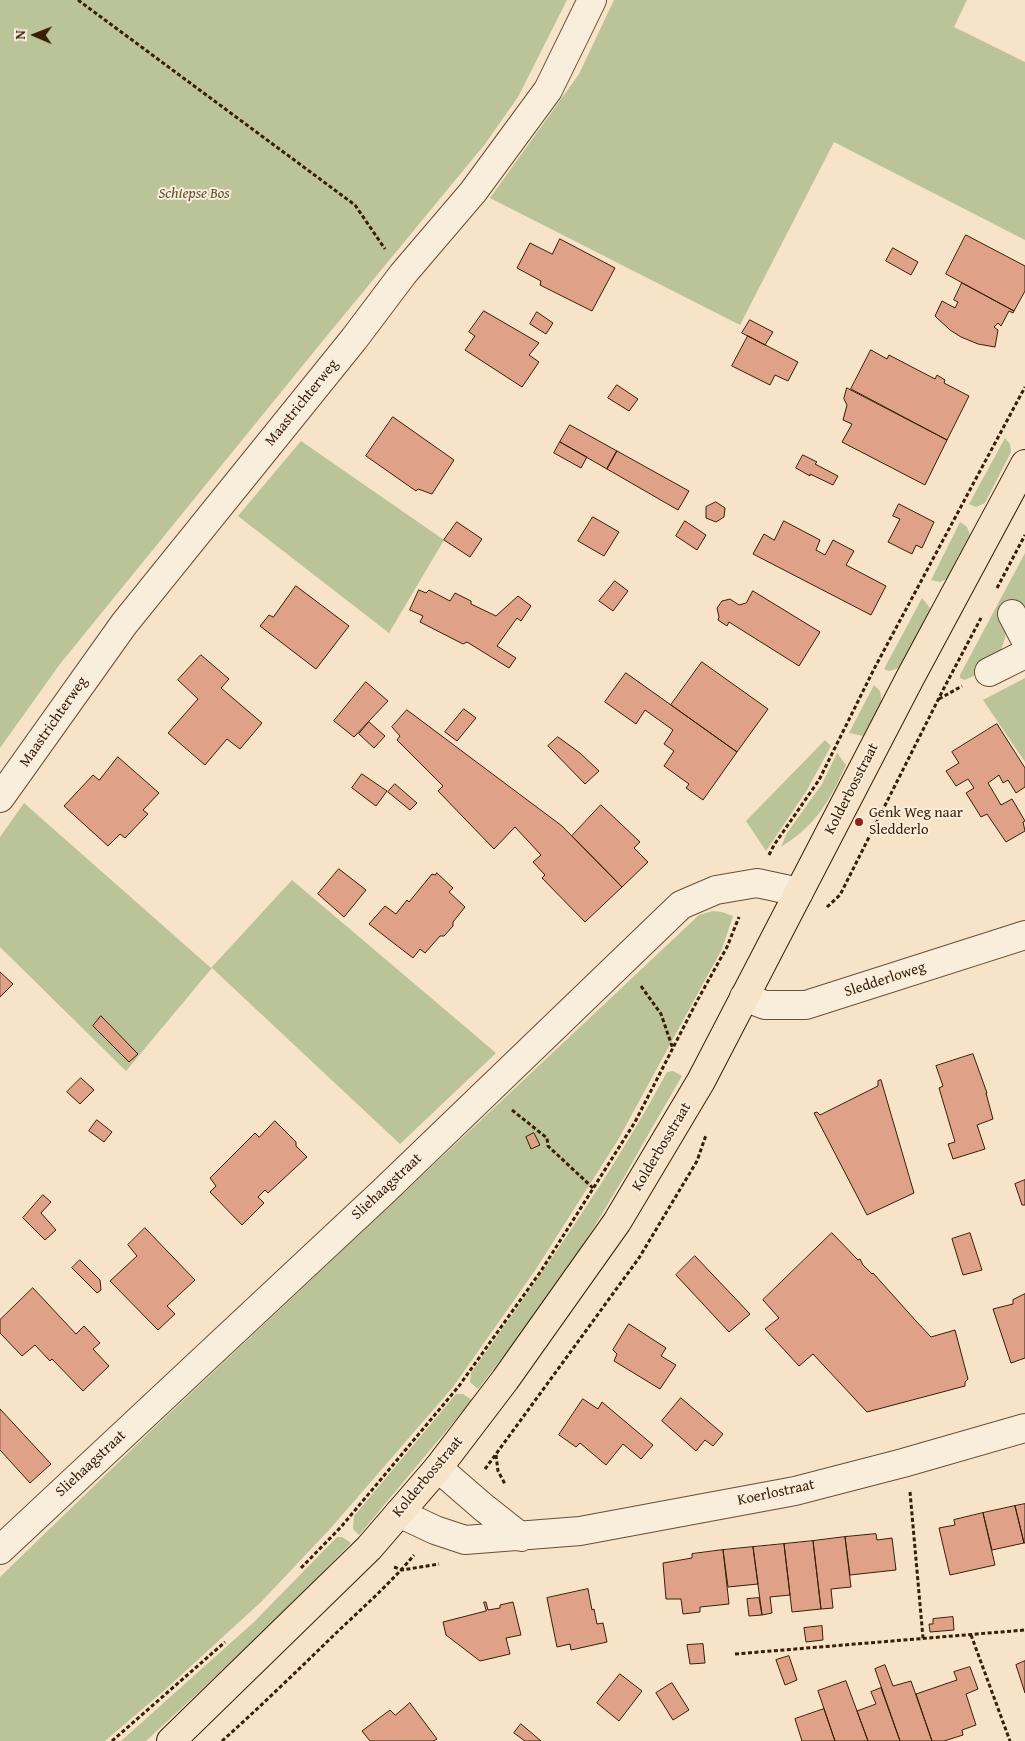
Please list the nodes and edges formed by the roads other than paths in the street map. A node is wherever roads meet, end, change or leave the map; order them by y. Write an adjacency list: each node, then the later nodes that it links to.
1 (592, 0): 7 (street, Maastrichterweg)
2 (1025, 464): 8 (main road, Kolderbosstraat)
3 (1012, 614): 4 (street)
4 (1025, 639)
5 (1025, 654): 6 (street)
6 (989, 672)
7 (0, 798)
8 (799, 892): 10 (main road, Kolderbosstraat); 15 (street, Sliehaagstraat)
9 (1025, 935): 10 (street, Sledderloweg)
10 (744, 997): 12 (main road, Kolderbosstraat)
11 (1025, 1428): 14 (street, Koerlostraat)
12 (438, 1468): 13 (main road, Kolderbosstraat); 14 (street)
13 (399, 1513): 14 (street, Koerlostraat); 16 (main road, Kolderbosstraat)
14 (522, 1537)
15 (0, 1550)
16 (171, 1741)

